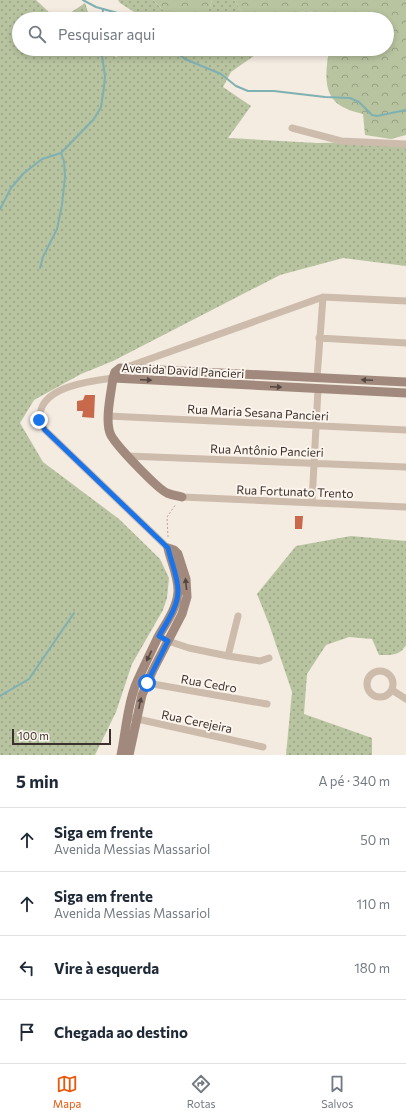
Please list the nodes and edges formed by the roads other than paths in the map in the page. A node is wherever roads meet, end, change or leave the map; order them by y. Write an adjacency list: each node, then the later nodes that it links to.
1 (292, 128): 2 (street)
2 (406, 144)
3 (322, 297): 4 (street); 5 (street); 7 (street)
4 (406, 301)
5 (319, 338): 6 (street); 9 (street)
6 (406, 343)
7 (123, 368): 8 (street, Avenida David Pancieri); 9 (street, Avenida David Pancieri)
8 (113, 378): 11 (street, Avenida David Pancieri, one-way to 11); 13 (street); 22 (street)
9 (317, 378): 10 (street, Avenida David Pancieri, one-way to 9)
10 (406, 382)
11 (318, 389): 12 (street, Avenida David Pancieri); 14 (street)
12 (406, 393)
13 (108, 416): 14 (street, Rua Maria Sesana Pancieri); 16 (street)
14 (316, 426): 15 (street, Rua Maria Sesana Pancieri); 17 (street)
15 (406, 430)
16 (127, 456): 17 (street, Rua Antônio Pancieri); 19 (street)
17 (314, 463): 18 (street, Rua Antônio Pancieri); 20 (street)
18 (406, 467)
19 (182, 497): 20 (street, Rua Fortunato Trento)
20 (312, 502): 21 (street, Rua Fortunato Trento)
21 (406, 507)
22 (168, 548): 24 (street); 25 (street, one-way to 22)
23 (238, 616): 26 (street)
24 (159, 636): 25 (street); 32 (street, one-way to 32)
25 (168, 641): 26 (street); 28 (street)
26 (228, 656): 27 (street)
27 (269, 658)
28 (147, 683): 31 (street, Rua Cedro); 32 (street, one-way to 28)
29 (392, 690): 30 (street)
30 (406, 699)
31 (267, 704)
32 (132, 718): 33 (street, Rua Cerejeira); 34 (street); 35 (street)
33 (263, 746)
34 (121, 755)
35 (129, 755)

